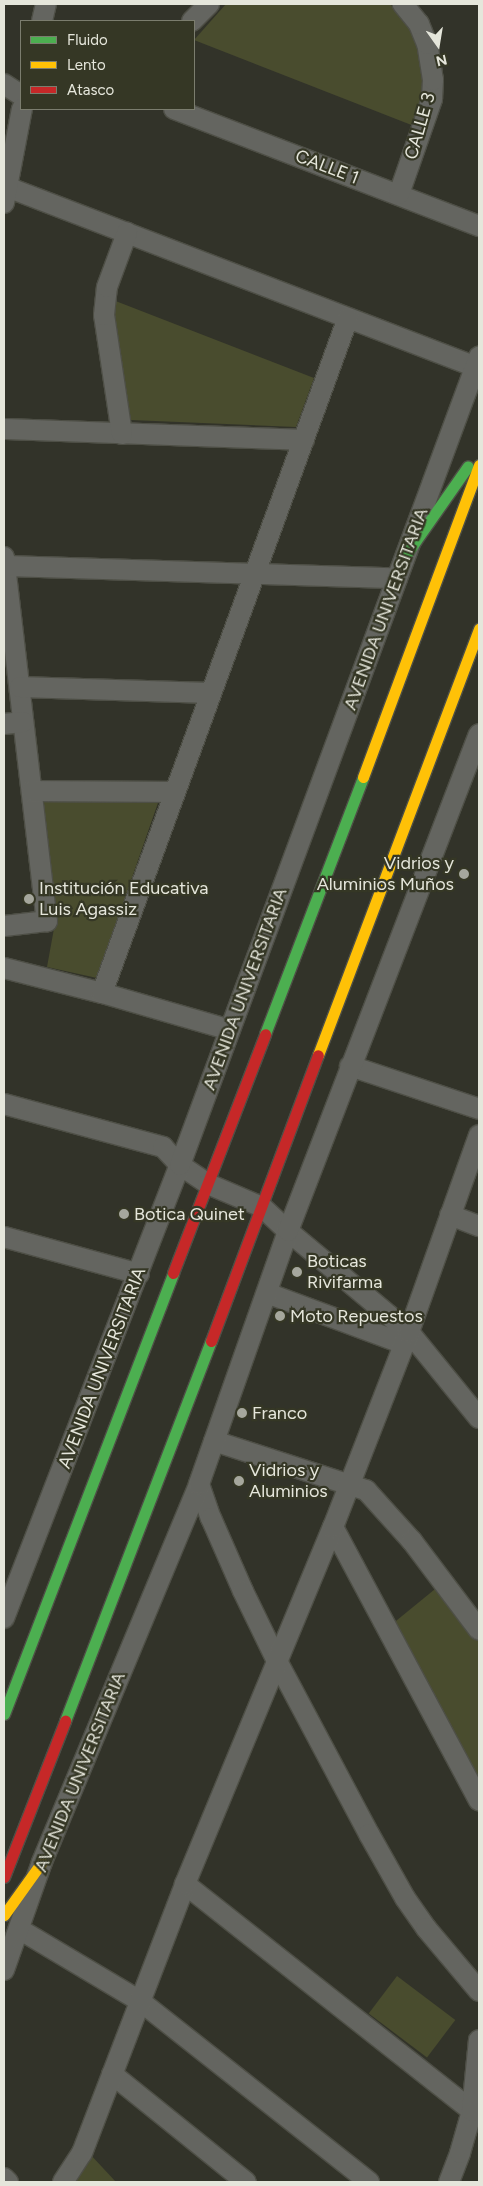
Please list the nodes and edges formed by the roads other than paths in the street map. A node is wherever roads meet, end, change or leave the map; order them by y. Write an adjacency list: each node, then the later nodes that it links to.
1 (46, 4): 4 (street)
2 (209, 4): 5 (street)
3 (403, 4): 10 (street, CALLE 3)
4 (42, 20)
5 (193, 20)
6 (4, 84): 7 (street)
7 (20, 95)
8 (22, 110): 11 (street)
9 (177, 110): 10 (street, CALLE 1)
10 (399, 194): 12 (street, CALLE 1)
11 (5, 195): 13 (street)
12 (479, 226)
13 (127, 233): 14 (street); 17 (street)
14 (348, 318): 15 (street); 18 (street)
15 (478, 362): 22 (street, AVENIDA UNIVERSITARIA)
16 (4, 429): 17 (street)
17 (122, 434): 18 (street)
18 (304, 440): 23 (street)
19 (479, 450): 22 (main road)
20 (479, 465): 40 (main road, AVENIDA UNIVERSITARIA)
21 (4, 561): 23 (street); 25 (street)
22 (400, 568): 23 (street); 34 (street, AVENIDA UNIVERSITARIA)
23 (255, 573): 26 (street)
24 (479, 628): 41 (main road, AVENIDA UNIVERSITARIA)
25 (20, 688): 26 (street); 27 (street)
26 (211, 693): 30 (street)
27 (14, 723): 29 (street)
28 (479, 734): 35 (street, AVENIDA UNIVERSITARIA)
29 (32, 791): 30 (street); 31 (street)
30 (175, 792): 33 (street)
31 (4, 926)
32 (4, 968): 33 (street)
33 (102, 993): 34 (street)
34 (230, 1030): 39 (street, AVENIDA UNIVERSITARIA)
35 (350, 1066): 37 (street); 44 (street, AVENIDA UNIVERSITARIA)
36 (4, 1104): 39 (street)
37 (479, 1109)
38 (479, 1136): 42 (street)
39 (180, 1165): 40 (street); 46 (street, AVENIDA UNIVERSITARIA)
40 (208, 1184): 41 (street); 57 (main road, AVENIDA UNIVERSITARIA)
41 (262, 1207): 44 (street); 60 (main road, AVENIDA UNIVERSITARIA)
42 (450, 1215): 43 (street); 48 (street)
43 (479, 1226)
44 (288, 1231): 47 (street, AVENIDA UNIVERSITARIA); 48 (street)
45 (5, 1240): 46 (street)
46 (139, 1274): 54 (street, AVENIDA UNIVERSITARIA)
47 (267, 1293): 48 (street); 50 (street, AVENIDA UNIVERSITARIA)
48 (407, 1338): 49 (street); 52 (street)
49 (479, 1418)
50 (214, 1441): 51 (street, AVENIDA UNIVERSITARIA); 52 (street)
51 (199, 1484): 56 (street); 59 (street, AVENIDA UNIVERSITARIA)
52 (348, 1485): 53 (street); 55 (street)
53 (334, 1527): 56 (street); 58 (street)
54 (4, 1618)
55 (479, 1630)
56 (277, 1660): 61 (street); 65 (street)
57 (4, 1714)
58 (479, 1801)
59 (42, 1862): 62 (main road); 63 (street, AVENIDA UNIVERSITARIA)
60 (4, 1877)
61 (185, 1884): 66 (street); 69 (street)
62 (4, 1915)
63 (19, 1929): 64 (street, AVENIDA UNIVERSITARIA); 66 (street)
64 (4, 1970)
65 (479, 1991)
66 (140, 2001): 68 (street); 74 (street)
67 (479, 2040): 69 (street)
68 (112, 2074): 72 (street); 73 (street)
69 (472, 2111): 75 (street)
70 (4, 2178): 71 (street)
71 (8, 2182)
72 (63, 2182)
73 (246, 2182)
74 (370, 2182)
75 (449, 2182)

